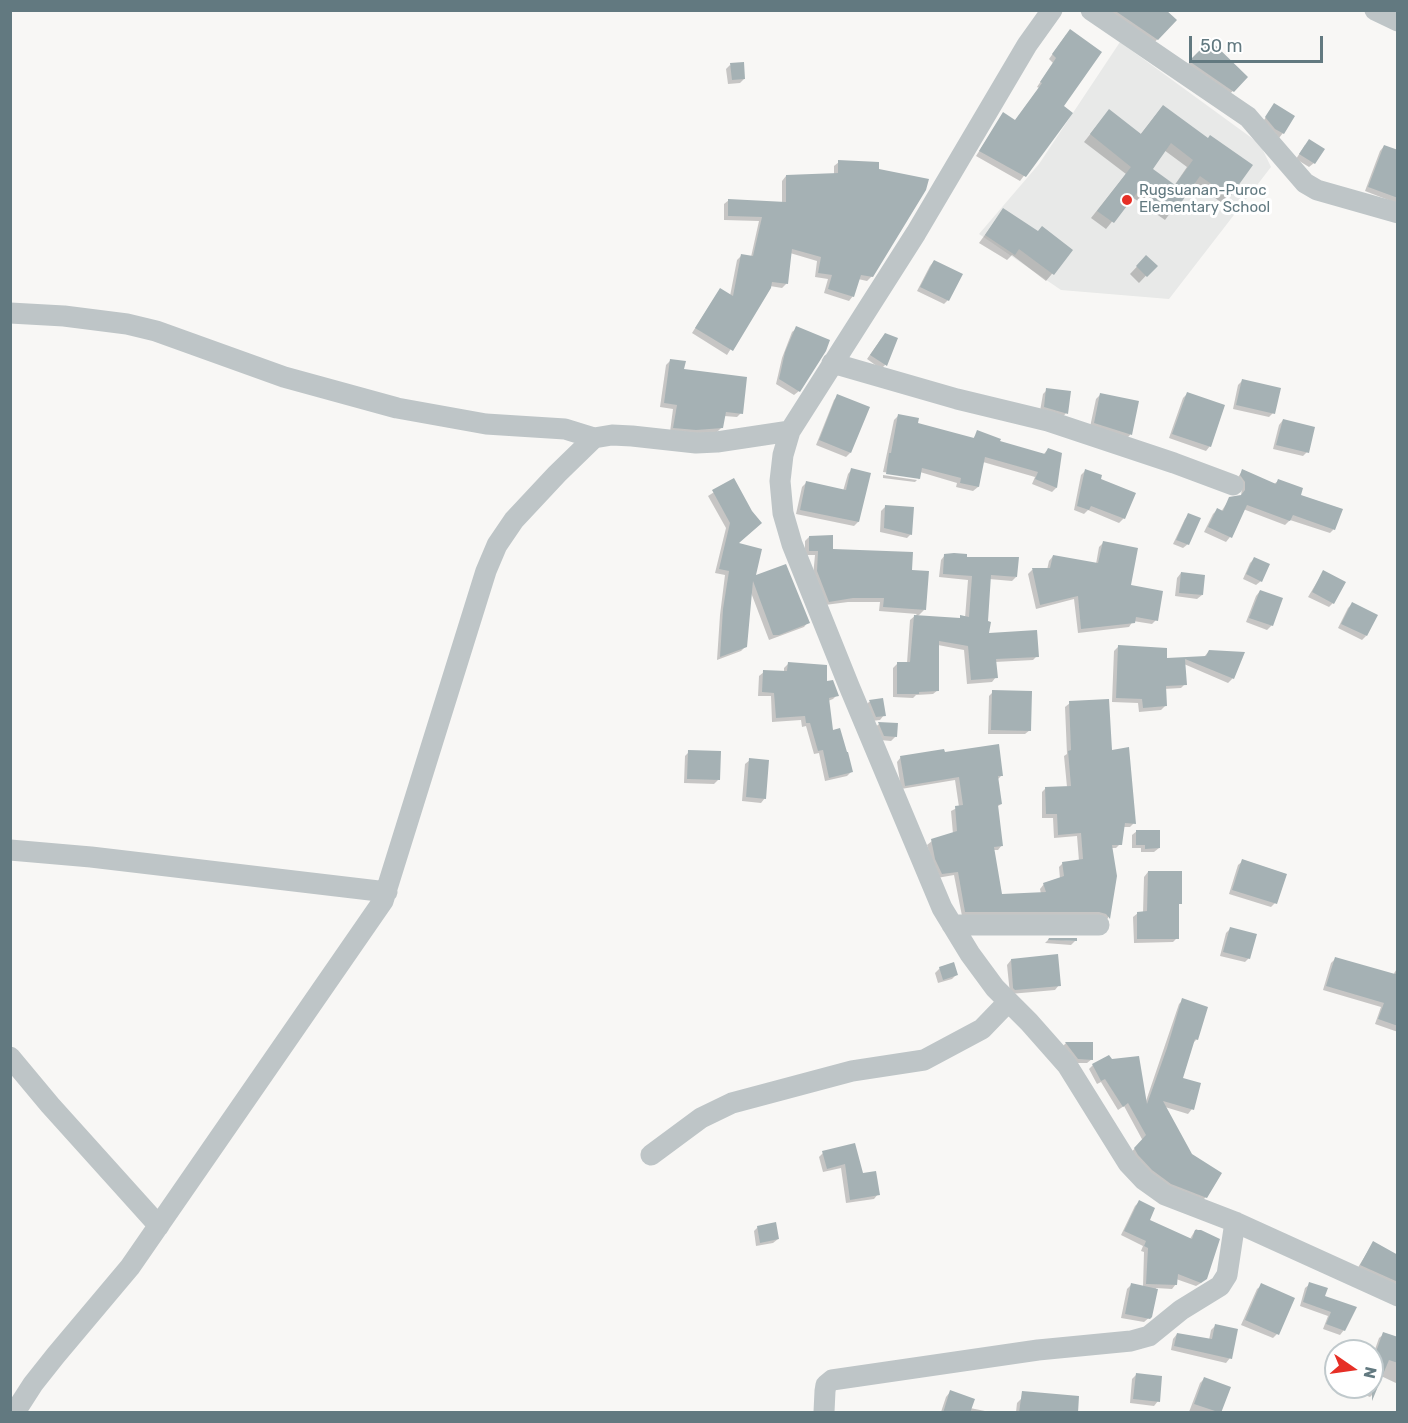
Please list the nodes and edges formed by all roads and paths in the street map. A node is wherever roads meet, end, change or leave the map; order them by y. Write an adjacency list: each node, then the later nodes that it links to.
1 (1052, 10): 7 (street)
2 (1091, 10): 5 (street)
3 (1375, 10): 4 (street)
4 (1398, 21)
5 (1398, 213)
6 (10, 313): 9 (street)
7 (832, 363): 8 (street); 10 (street)
8 (790, 431): 9 (street); 13 (street)
9 (594, 438): 12 (street)
10 (1233, 485)
11 (10, 850): 12 (street)
12 (387, 892): 19 (street)
13 (952, 925): 14 (street); 15 (street)
14 (1099, 925)
15 (1008, 1002): 17 (street); 18 (street)
16 (10, 1057): 19 (street)
17 (651, 1155)
18 (1235, 1222): 20 (street); 22 (street)
19 (159, 1227): 21 (street)
20 (1398, 1296)
21 (15, 1413)
22 (824, 1413)

